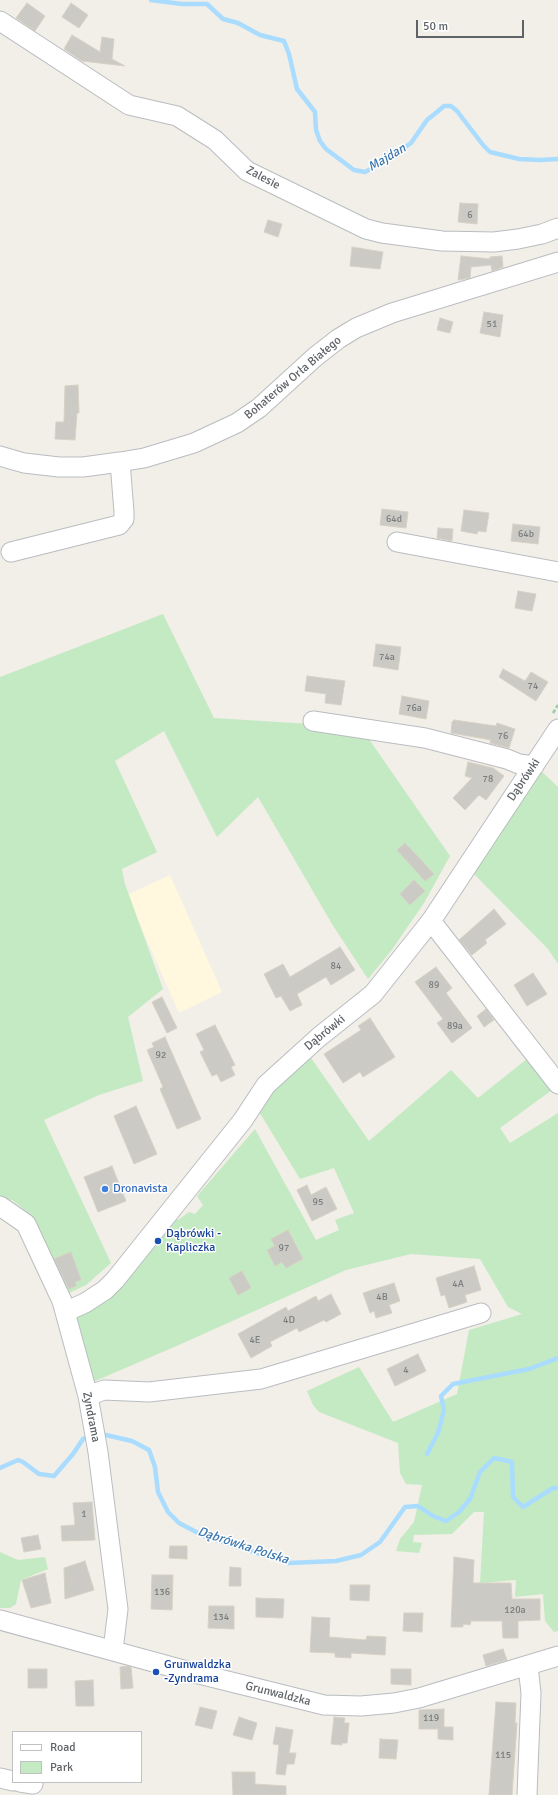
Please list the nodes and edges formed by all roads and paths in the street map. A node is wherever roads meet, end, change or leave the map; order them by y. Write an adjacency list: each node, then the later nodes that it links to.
1 (0, 21): 2 (street, Zalesie)
2 (550, 231): 3 (street)
3 (555, 263): 5 (street, Bohaterów Orła Białego)
4 (0, 456): 5 (street, Bohaterów Orła Białego)
5 (120, 462): 7 (street)
6 (397, 542): 8 (street)
7 (11, 552)
8 (558, 572)
9 (313, 721): 11 (street)
10 (558, 729): 11 (street, Dąbrówki)
11 (534, 766): 12 (street, Dąbrówki)
12 (431, 921): 13 (street); 15 (street, Dąbrówki)
13 (558, 1084)
14 (0, 1206): 15 (street, Zyndrama)
15 (65, 1312): 17 (street, Zyndrama)
16 (481, 1313): 17 (street)
17 (88, 1396): 19 (street, Zyndrama)
18 (0, 1620): 19 (street, Grunwaldzka)
19 (113, 1650): 21 (street, Grunwaldzka)
20 (558, 1656): 21 (street, Grunwaldzka)
21 (528, 1666): 24 (street)
22 (0, 1778): 23 (street)
23 (12, 1781)
24 (527, 1795)

